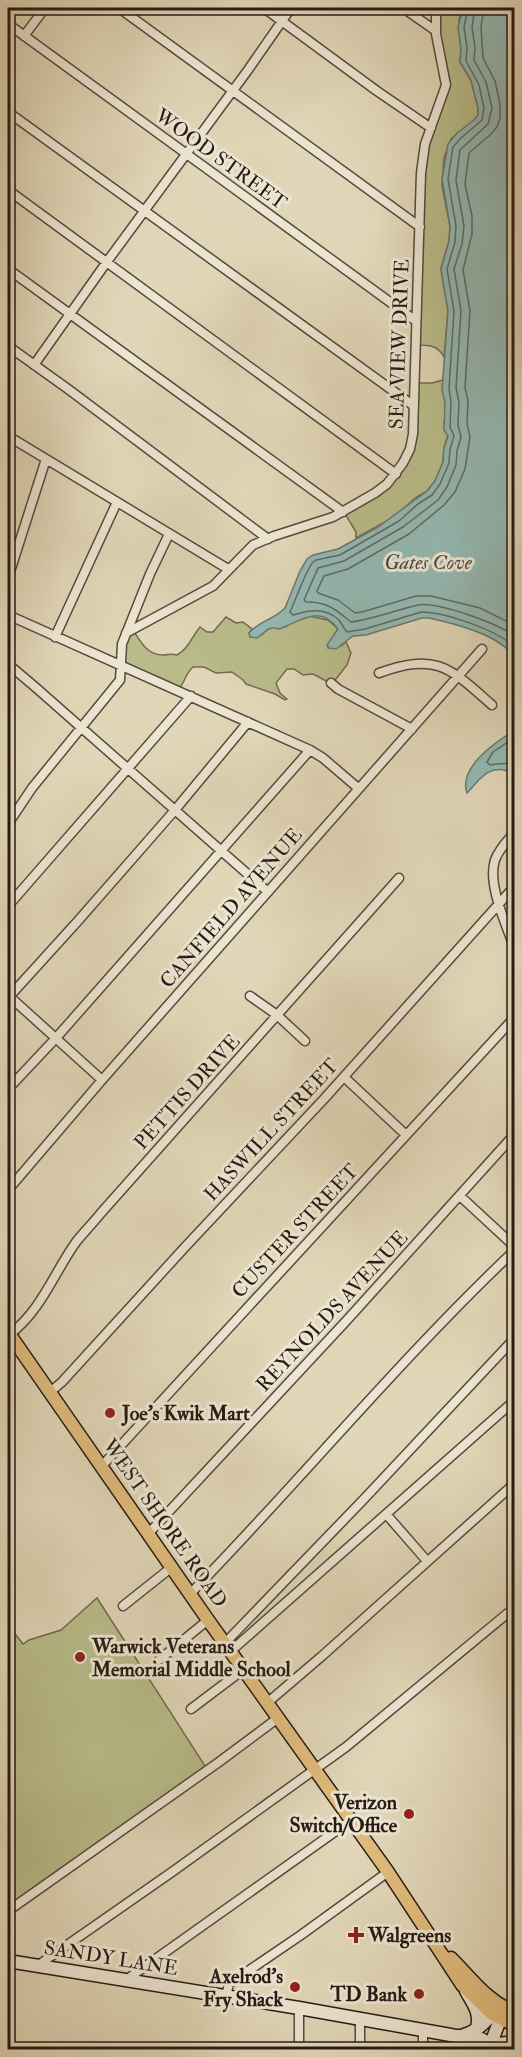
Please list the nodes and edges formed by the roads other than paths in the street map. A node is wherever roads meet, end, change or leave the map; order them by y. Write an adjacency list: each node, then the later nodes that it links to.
1 (45, 8): 10 (street)
2 (119, 8): 11 (street)
3 (264, 8): 7 (street)
4 (291, 8): 7 (street)
5 (403, 8): 9 (street)
6 (436, 8): 9 (street, SEA VIEW DRIVE)
7 (282, 21): 11 (street); 13 (street)
8 (8, 24): 10 (street, WOOD STREET)
9 (436, 31): 13 (street, SEA VIEW DRIVE)
10 (24, 36): 14 (street, WOOD STREET)
11 (233, 91): 14 (street); 17 (street)
12 (8, 112): 16 (street)
13 (431, 128): 17 (street, SEA VIEW DRIVE)
14 (186, 154): 16 (street); 21 (street, WOOD STREET)
15 (8, 190): 18 (street)
16 (144, 211): 18 (street); 24 (street)
17 (420, 227): 21 (street, SEA VIEW DRIVE)
18 (106, 263): 20 (street); 27 (street)
19 (8, 269): 20 (street)
20 (70, 315): 23 (street); 29 (street)
21 (416, 321): 24 (street, SEA VIEW DRIVE)
22 (8, 346): 23 (street)
23 (34, 365): 31 (street)
24 (414, 406): 27 (street, SEA VIEW DRIVE)
25 (8, 436): 26 (street)
26 (46, 459): 28 (street); 33 (street)
27 (396, 474): 29 (street, SEA VIEW DRIVE)
28 (117, 502): 30 (street); 36 (street)
29 (343, 512): 31 (street, SEA VIEW DRIVE)
30 (169, 534): 32 (street); 35 (street)
31 (268, 539): 32 (street, SEA VIEW DRIVE)
32 (228, 569): 35 (street, SEA VIEW DRIVE)
33 (8, 578)
34 (8, 615): 36 (street)
35 (126, 633): 39 (street)
36 (55, 637): 39 (street)
37 (482, 650): 41 (street, CANFIELD AVENUE)
38 (8, 664): 46 (street)
39 (122, 666): 43 (street); 46 (street)
40 (379, 673): 41 (street)
41 (459, 675): 44 (street); 47 (street, CANFIELD AVENUE)
42 (331, 683): 47 (street)
43 (191, 696): 45 (street); 49 (street)
44 (492, 705)
45 (248, 722): 48 (street); 51 (street)
46 (81, 728): 49 (street); 52 (street)
47 (412, 729): 50 (street, CANFIELD AVENUE)
48 (310, 750): 50 (street); 54 (street)
49 (128, 769): 51 (street); 59 (street)
50 (358, 788): 57 (street, CANFIELD AVENUE)
51 (175, 810): 54 (street); 62 (street)
52 (8, 825)
53 (514, 833): 58 (street)
54 (222, 850): 57 (street); 65 (street)
55 (399, 878): 63 (street, PETTIS DRIVE)
56 (514, 887): 58 (street, HASWILL STREET)
57 (268, 892): 68 (street, CANFIELD AVENUE)
58 (499, 904): 60 (street); 67 (street, HASWILL STREET)
59 (8, 906)
60 (514, 947)
61 (250, 996): 63 (street)
62 (8, 997): 65 (street)
63 (277, 1015): 66 (street); 76 (street, PETTIS DRIVE)
64 (514, 1018): 70 (street, CUSTER STREET)
65 (56, 1038): 68 (street); 69 (street)
66 (305, 1041)
67 (344, 1077): 70 (street); 78 (street, HASWILL STREET)
68 (102, 1080): 72 (street, CANFIELD AVENUE)
69 (8, 1089)
70 (406, 1135): 80 (street, CUSTER STREET)
71 (514, 1135): 73 (street, REYNOLDS AVENUE)
72 (8, 1190)
73 (460, 1196): 74 (street); 83 (street, REYNOLDS AVENUE)
74 (514, 1246)
75 (514, 1251): 86 (street)
76 (8, 1333): 78 (main road, WEST SHORE ROAD)
77 (514, 1339): 90 (street)
78 (50, 1392): 80 (main road, WEST SHORE ROAD)
79 (514, 1401): 82 (street)
80 (102, 1467): 83 (main road, WEST SHORE ROAD)
81 (514, 1484): 84 (street)
82 (386, 1514): 84 (street); 90 (street)
83 (148, 1534): 85 (main road, WEST SHORE ROAD)
84 (427, 1561): 93 (street)
85 (172, 1567): 86 (main road, WEST SHORE ROAD); 87 (street)
86 (190, 1594): 89 (main road, WEST SHORE ROAD)
87 (123, 1606)
88 (514, 1608): 96 (street)
89 (208, 1620): 90 (main road, WEST SHORE ROAD); 91 (street)
90 (228, 1647): 92 (main road, WEST SHORE ROAD)
91 (159, 1660)
92 (244, 1669): 93 (main road, WEST SHORE ROAD); 94 (street)
93 (267, 1703): 95 (main road, WEST SHORE ROAD)
94 (191, 1709)
95 (278, 1718): 96 (main road, WEST SHORE ROAD); 99 (street)
96 (315, 1770): 97 (main road, WEST SHORE ROAD); 102 (street)
97 (350, 1821): 98 (main road, WEST SHORE ROAD); 103 (street)
98 (388, 1872): 100 (main road, WEST SHORE ROAD); 105 (street)
99 (8, 1911)
100 (436, 1943): 104 (main road, WEST SHORE ROAD); 107 (main road, WEST SHORE ROAD)
101 (8, 1961): 102 (main road, SANDY LANE)
102 (37, 1966): 103 (main road, SANDY LANE)
103 (126, 1980): 105 (main road, SANDY LANE)
104 (462, 1985): 107 (main road, WEST SHORE ROAD); 110 (main road)
105 (226, 1996): 106 (main road, SANDY LANE)
106 (299, 2008): 108 (main road, SANDY LANE); 115 (street)
107 (502, 2011): 109 (main road, WEST SHORE ROAD); 110 (main road); 114 (main road)
108 (360, 2018): 111 (main road, SANDY LANE); 116 (street)
109 (514, 2025)
110 (477, 2028): 112 (main road)
111 (423, 2029): 112 (main road, SANDY LANE); 117 (street)
112 (460, 2036): 114 (main road, SANDY LANE)
113 (514, 2042): 114 (main road, SANDY LANE)
114 (490, 2046)
115 (298, 2049)
116 (360, 2049)
117 (423, 2049)

